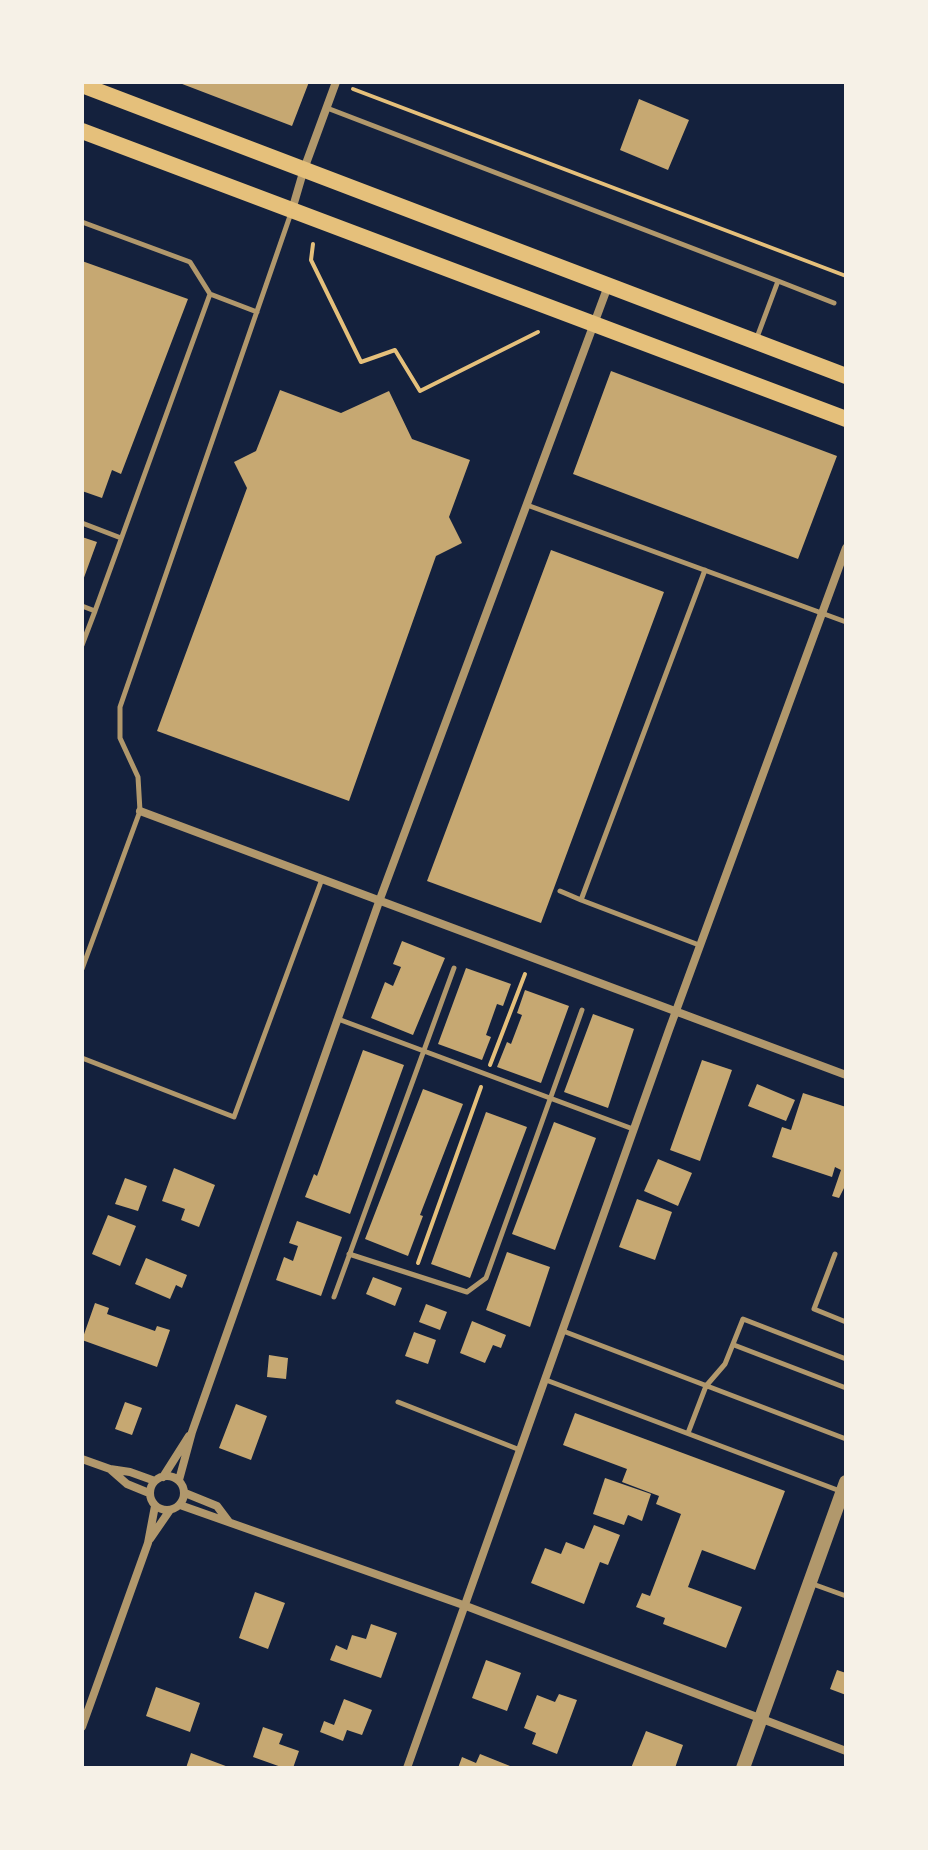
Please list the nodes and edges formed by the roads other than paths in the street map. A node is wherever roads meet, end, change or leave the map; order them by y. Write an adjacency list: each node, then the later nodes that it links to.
1 (336, 82): 3 (street)
2 (82, 87): 5 (main road)
3 (327, 108): 5 (street); 8 (lane)
4 (82, 131): 6 (main road)
5 (304, 169): 6 (street); 9 (main road)
6 (292, 211): 12 (lane); 13 (main road)
7 (82, 222): 10 (lane)
8 (778, 281): 11 (lane); 14 (lane)
9 (609, 285): 13 (street); 14 (main road)
10 (210, 294): 12 (lane); 19 (lane)
11 (834, 303)
12 (257, 312): 27 (lane)
13 (594, 323): 16 (main road); 17 (street)
14 (756, 341): 15 (main road)
15 (846, 376)
16 (845, 418)
17 (526, 504): 21 (lane); 30 (street)
18 (82, 523): 19 (lane)
19 (121, 538): 23 (lane)
20 (846, 548): 24 (street)
21 (705, 570): 24 (lane); 31 (lane)
22 (82, 606): 23 (lane)
23 (95, 611): 26 (lane)
24 (822, 613): 25 (lane); 32 (street)
25 (846, 622)
26 (82, 645)
27 (140, 811): 28 (street); 34 (lane)
28 (323, 878): 30 (street); 39 (lane)
29 (560, 891): 31 (lane)
30 (380, 899): 36 (street); 37 (street)
31 (581, 900): 32 (lane)
32 (700, 946): 36 (street)
33 (454, 968): 38 (lane)
34 (82, 969)
35 (582, 1010): 41 (lane)
36 (676, 1010): 40 (street); 42 (street)
37 (338, 1019): 38 (lane); 54 (street)
38 (424, 1051): 41 (lane); 43 (lane)
39 (82, 1058)
40 (846, 1075)
41 (549, 1098): 42 (lane); 43 (lane)
42 (634, 1130): 47 (street)
43 (349, 1254): 45 (lane)
44 (835, 1254): 46 (lane)
45 (334, 1297)
46 (846, 1322)
47 (563, 1331): 50 (street); 51 (lane)
48 (734, 1345): 49 (lane); 51 (lane); 52 (lane)
49 (846, 1359)
50 (546, 1380): 55 (lane); 57 (street)
51 (706, 1386): 55 (lane); 56 (lane)
52 (846, 1388)
53 (398, 1402): 57 (lane)
54 (192, 1432): 60 (street); 61 (street)
55 (688, 1433): 62 (lane)
56 (846, 1439)
57 (521, 1450): 72 (street)
58 (82, 1459): 59 (street)
59 (110, 1469): 60 (street); 63 (street)
60 (159, 1479): 61 (street); 63 (street)
61 (179, 1480): 64 (street)
62 (844, 1487): 70 (street)
63 (149, 1493): 66 (street)
64 (185, 1493): 65 (street); 68 (street)
65 (180, 1505): 67 (street); 68 (street)
66 (155, 1506): 67 (street); 69 (street)
67 (170, 1510): 69 (street)
68 (230, 1523): 72 (street)
69 (148, 1543): 74 (street)
70 (810, 1583): 71 (lane); 73 (street)
71 (846, 1596)
72 (466, 1606): 73 (street); 76 (street)
73 (761, 1718): 75 (street); 77 (street)
74 (82, 1727)
75 (846, 1751)
76 (407, 1768)
77 (743, 1768)

